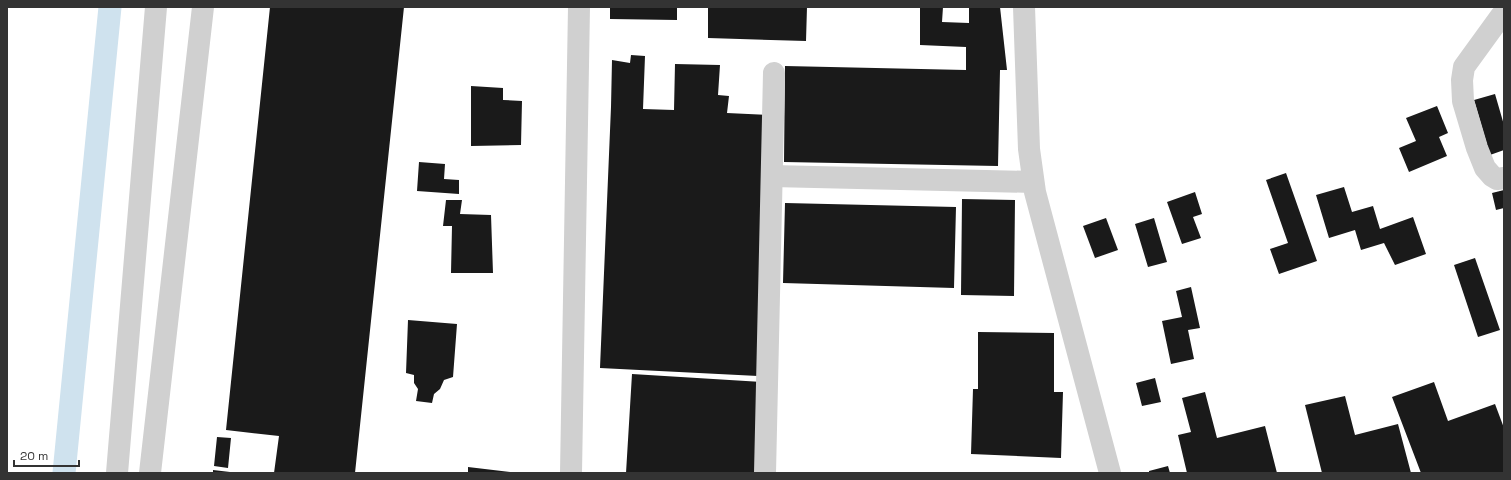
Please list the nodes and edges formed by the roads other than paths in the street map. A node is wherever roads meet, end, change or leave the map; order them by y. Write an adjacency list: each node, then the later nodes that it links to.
1 (156, 7): 10 (street)
2 (203, 7): 11 (street)
3 (579, 7): 12 (street)
4 (1024, 7): 9 (street)
5 (1501, 16): 8 (street)
6 (774, 73): 7 (street)
7 (772, 176): 9 (street); 13 (street)
8 (1504, 178)
9 (1033, 182): 14 (street)
10 (117, 473)
11 (150, 473)
12 (571, 473)
13 (766, 473)
14 (1110, 473)

